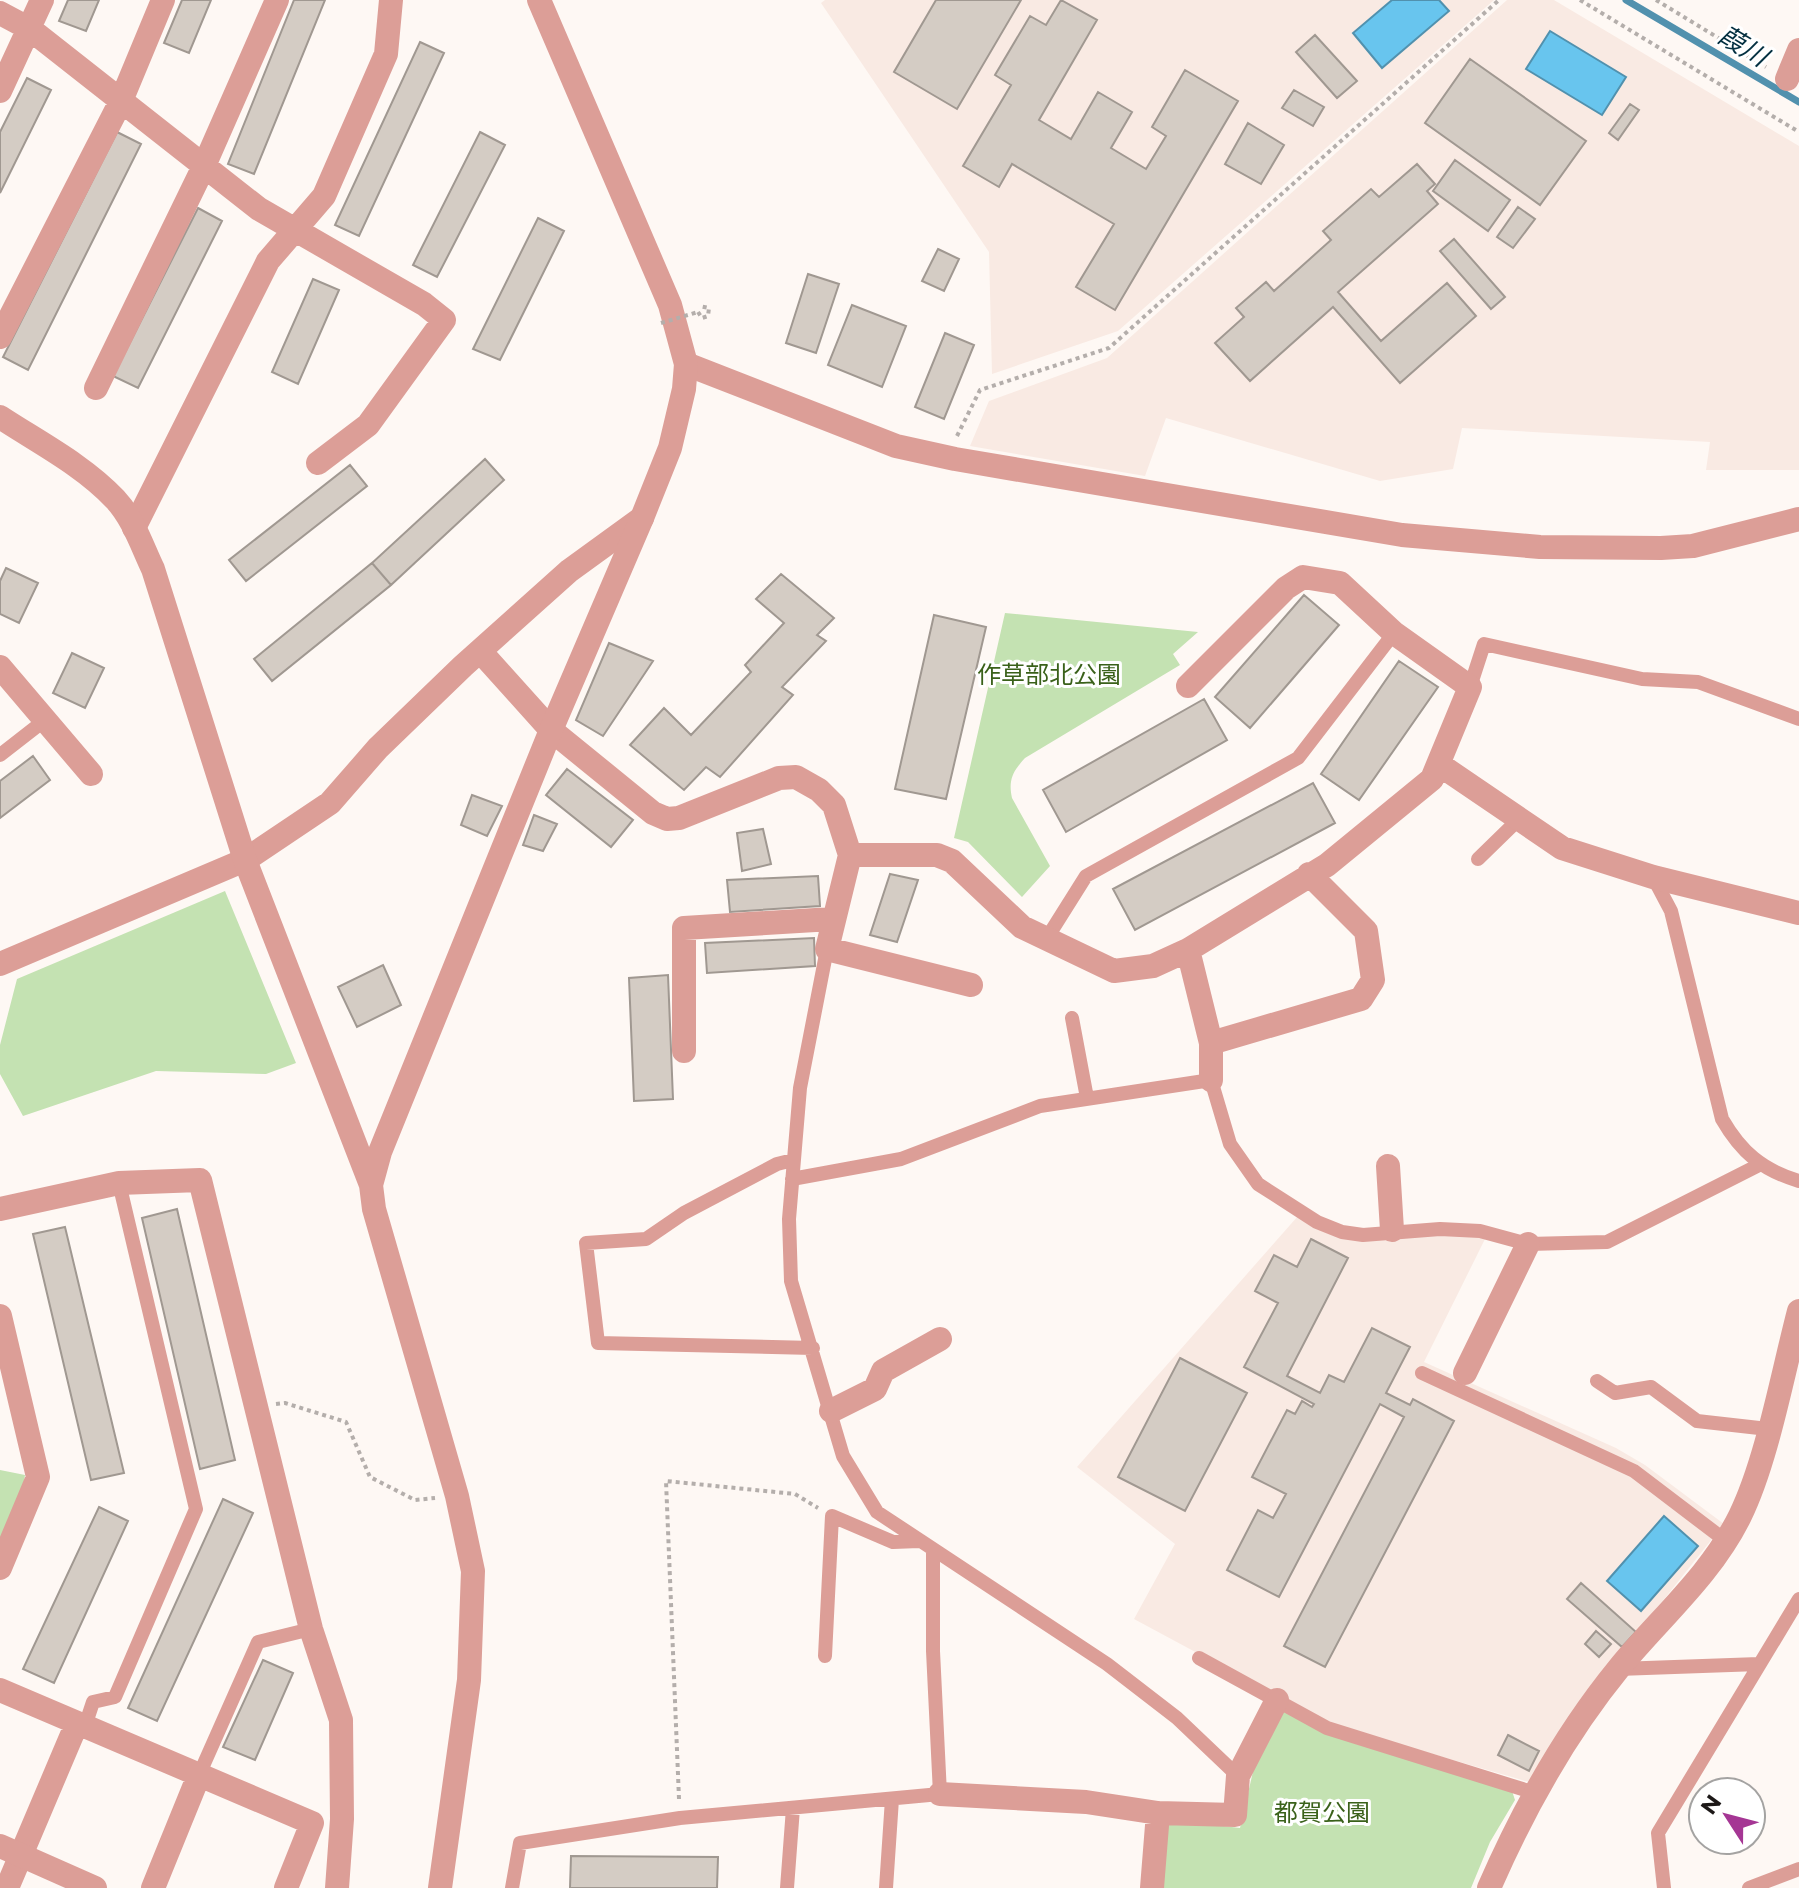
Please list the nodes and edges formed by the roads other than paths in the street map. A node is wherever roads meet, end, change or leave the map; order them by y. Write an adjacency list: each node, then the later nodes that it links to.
1 (42, 0): 7 (street)
2 (163, 0): 11 (street)
3 (277, 0): 12 (street)
4 (391, 0): 13 (street)
5 (539, 0): 15 (street)
6 (0, 13): 7 (street)
7 (30, 29): 10 (street); 11 (street)
8 (1799, 50): 9 (street)
9 (1787, 79)
10 (0, 91)
11 (121, 101): 12 (street); 14 (street)
12 (204, 166): 13 (street); 16 (street)
13 (295, 230): 18 (street); 21 (street)
14 (0, 337)
15 (686, 364): 19 (street); 20 (street)
16 (96, 388)
17 (0, 417): 21 (street)
18 (318, 463)
19 (642, 518): 23 (street); 29 (street)
20 (1799, 519)
21 (134, 528): 36 (street)
22 (1394, 633): 25 (street); 26 (street); 41 (lane)
23 (480, 651): 29 (street); 36 (street)
24 (0, 667): 28 (street)
25 (1188, 686)
26 (1470, 687): 27 (lane); 31 (street)
27 (1799, 719)
28 (45, 720): 30 (lane); 32 (street)
29 (551, 730): 34 (street); 57 (street)
30 (0, 755)
31 (1440, 765): 33 (street); 37 (street)
32 (91, 774)
33 (1518, 820): 35 (lane); 38 (street)
34 (850, 855): 40 (street); 41 (street)
35 (1478, 859)
36 (245, 860): 44 (street); 57 (street)
37 (1309, 874): 43 (street); 47 (street)
38 (1653, 877): 39 (street); 52 (lane)
39 (1799, 913)
40 (832, 919): 42 (street); 48 (street)
41 (1047, 938): 43 (street)
42 (827, 949): 45 (street); 51 (lane)
43 (1188, 950): 47 (street)
44 (0, 964)
45 (971, 985)
46 (1072, 1018): 50 (lane)
47 (1211, 1043): 49 (street)
48 (684, 1051)
49 (1211, 1080): 50 (lane); 59 (lane)
50 (1087, 1098): 54 (lane)
51 (793, 1160): 54 (lane); 64 (lane)
52 (1759, 1165): 55 (lane); 60 (lane)
53 (1388, 1166): 59 (street)
54 (792, 1179): 64 (lane)
55 (1799, 1181)
56 (119, 1183): 58 (street); 75 (street); 82 (lane)
57 (371, 1185): 97 (street)
58 (0, 1209)
59 (1392, 1230): 60 (lane)
60 (1528, 1244): 66 (street)
61 (1799, 1311): 69 (street)
62 (0, 1316): 73 (street)
63 (940, 1339): 68 (street)
64 (813, 1348): 68 (lane)
65 (1422, 1373): 71 (lane)
66 (1465, 1373)
67 (1597, 1381): 69 (lane)
68 (831, 1411): 70 (lane)
69 (1768, 1429): 71 (street)
70 (919, 1541): 72 (lane); 76 (lane)
71 (1726, 1541): 79 (street)
72 (933, 1550): 84 (lane); 86 (lane)
73 (0, 1568)
74 (1799, 1599): 78 (lane)
75 (311, 1629): 83 (lane); 96 (street)
76 (825, 1656)
77 (1199, 1658): 81 (lane)
78 (1759, 1664): 79 (lane); 103 (lane)
79 (1618, 1669): 85 (street)
80 (0, 1690): 82 (street)
81 (1277, 1700): 84 (street); 85 (lane)
82 (81, 1724): 83 (street); 90 (street)
83 (199, 1775): 94 (street); 95 (street)
84 (1238, 1776): 89 (street)
85 (1535, 1793): 102 (street)
86 (940, 1794): 87 (lane); 89 (street)
87 (892, 1799): 88 (lane); 100 (lane)
88 (793, 1808): 98 (lane); 99 (lane)
89 (1158, 1813): 101 (street)
90 (11, 1850): 92 (street); 93 (street)
91 (1799, 1869): 104 (lane)
92 (7, 1888)
93 (95, 1888)
94 (153, 1888)
95 (286, 1888)
96 (337, 1888)
97 (440, 1888)
98 (512, 1888)
99 (787, 1888)
100 (886, 1888)
101 (1152, 1888)
102 (1489, 1888)
103 (1664, 1888)
104 (1749, 1888)

